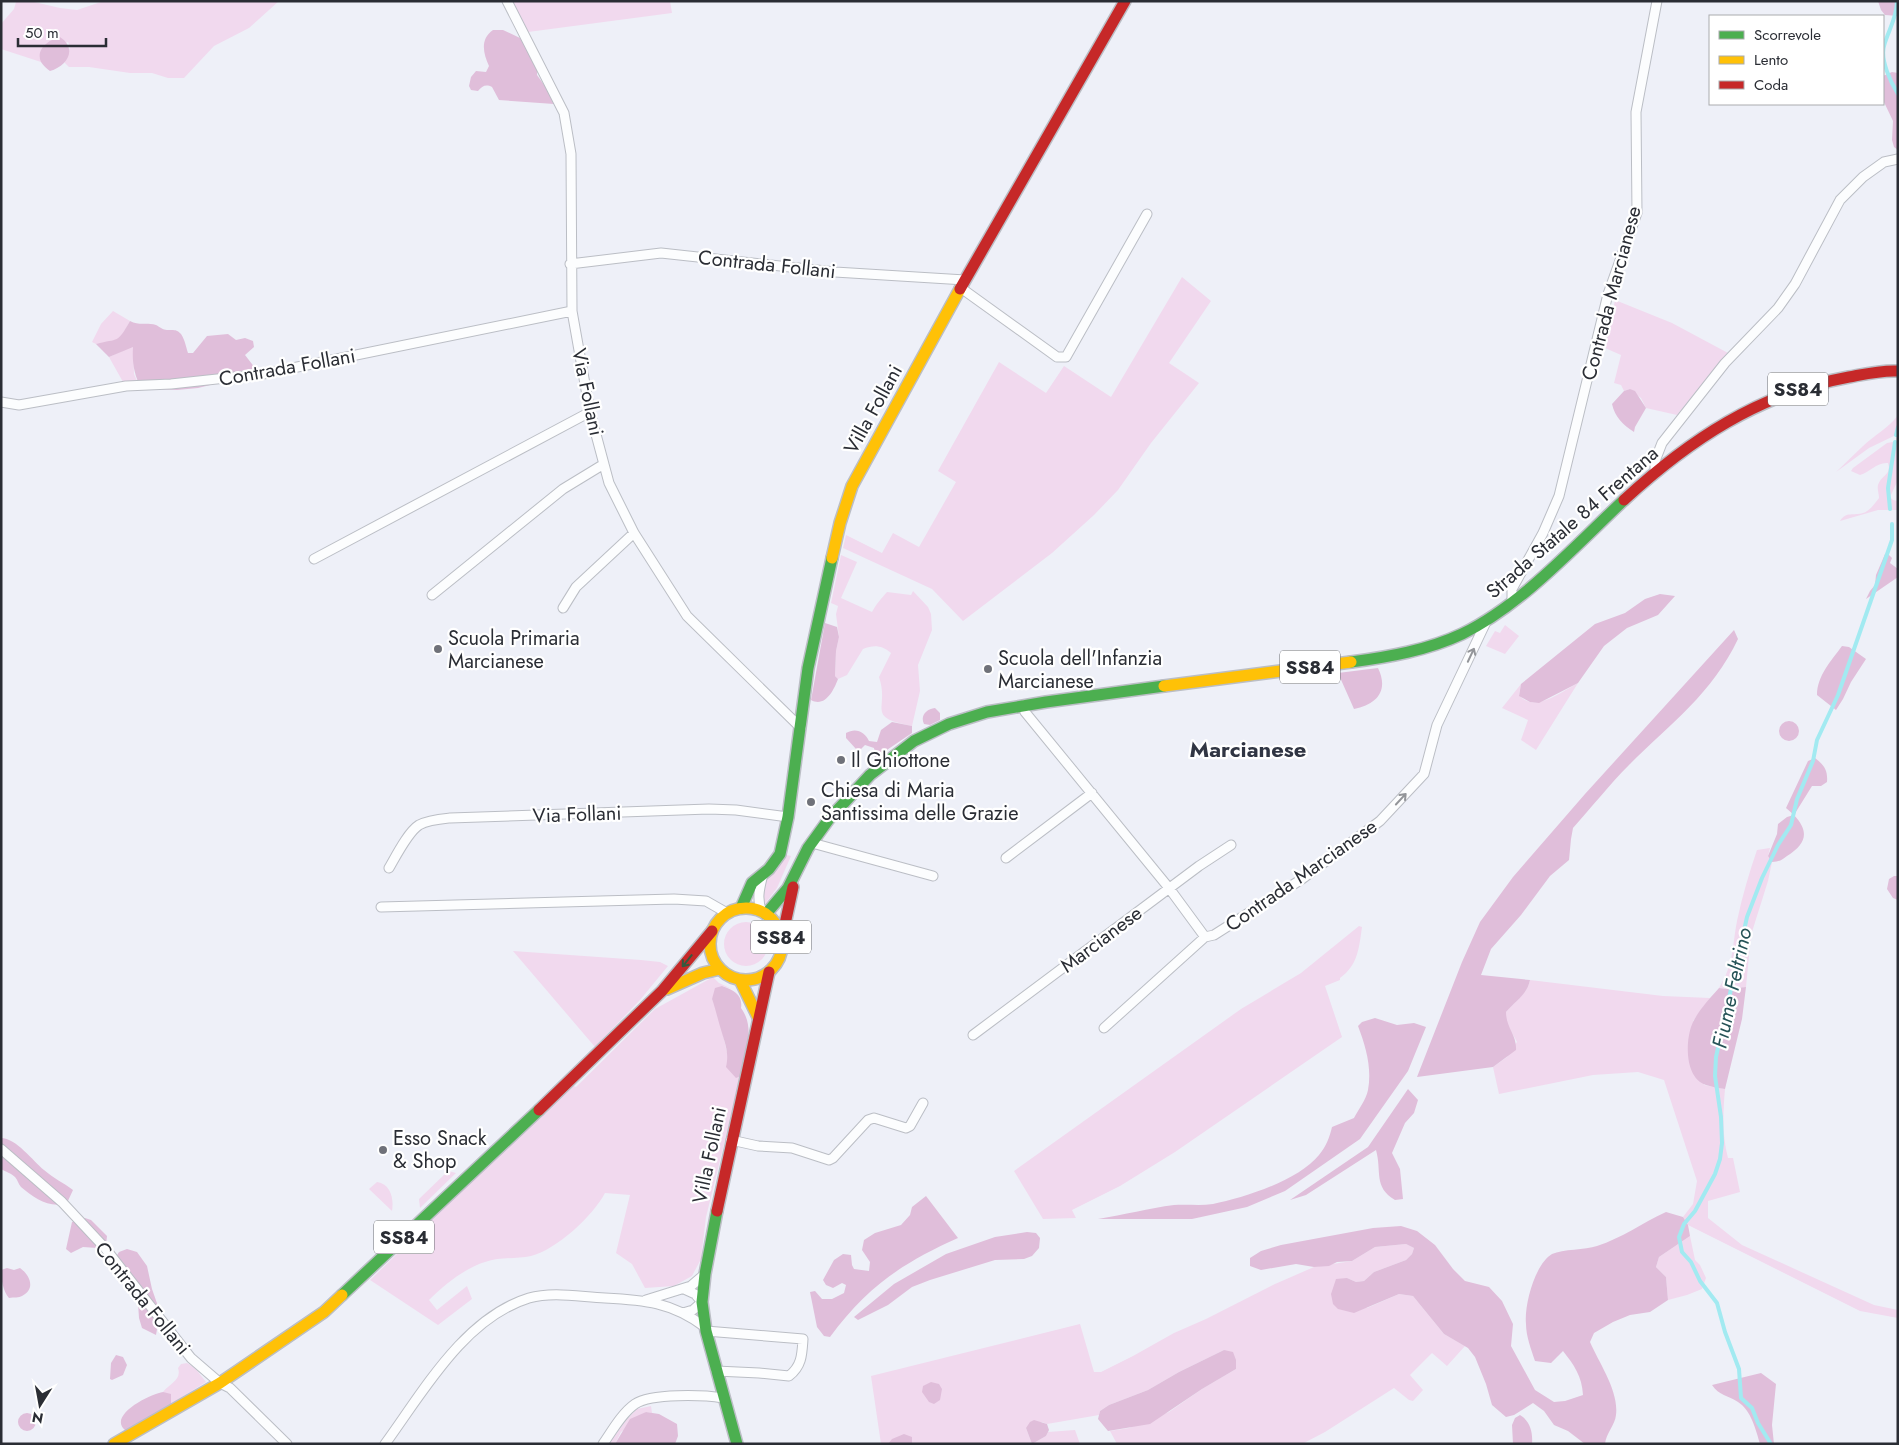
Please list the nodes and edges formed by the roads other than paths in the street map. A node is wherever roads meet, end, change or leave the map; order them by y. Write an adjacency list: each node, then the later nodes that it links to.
1 (507, 1): 6 (street, Via Follani)
2 (1125, 1): 7 (main road, Villa Follani)
3 (1657, 1): 17 (street, Contrada Marcianese)
4 (1898, 159): 13 (street)
5 (1147, 214): 7 (street)
6 (570, 264): 7 (street, Contrada Follani); 8 (street, Via Follani)
7 (963, 284): 21 (main road, Villa Follani)
8 (572, 311): 10 (street, Contrada Follani); 11 (street, Via Follani)
9 (1898, 371): 13 (main road, Strada Statale 84 Frentana / SS84)
10 (1, 402)
11 (590, 412): 12 (street, Via Follani); 15 (street)
12 (604, 464): 14 (street, Via Follani); 16 (street)
13 (1655, 474): 17 (main road, Strada Statale 84 Frentana / SS84)
14 (634, 533): 18 (street); 21 (street, Via Follani)
15 (314, 559)
16 (432, 595)
17 (1512, 602): 19 (main road, Strada Statale 84 Frentana / SS84)
18 (563, 608)
19 (1486, 621): 20 (main road, Strada Statale 84 Frentana / SS84); 37 (street, Contrada Marcianese, one-way to 19)
20 (1024, 705): 22 (street, Contrada Marcianese); 24 (main road, Strada Statale 84 Frentana / SS84)
21 (801, 728): 23 (main road, Villa Follani)
22 (1092, 793): 26 (street); 31 (street, Contrada Marcianese)
23 (788, 817): 27 (street, Via Follani); 28 (main road, Villa Follani)
24 (812, 843): 29 (street); 30 (main road, Strada Statale 84 Frentana / SS84)
25 (1231, 845): 31 (street, Marcianese)
26 (1006, 858)
27 (390, 868)
28 (763, 874): 33 (main road, Villa Follani); 35 (street, Villa Follani)
29 (933, 876)
30 (794, 878): 35 (main road, Strada Statale 84 Frentana / SS84); 38 (main road, Strada Statale 84 Frentana / SS84)
31 (1169, 888): 37 (street, Contrada Marcianese); 45 (street, Marcianese)
32 (381, 907): 34 (street)
33 (741, 908): 34 (main road, SS84); 35 (main road, SS84)
34 (728, 913): 36 (main road, SS84)
35 (764, 913): 38 (main road, SS84)
36 (712, 931): 39 (main road); 42 (main road, SS84, one-way to 42)
37 (1205, 937): 44 (street, Contrada Marcianese)
38 (782, 938): 40 (main road, SS84)
39 (720, 969): 41 (main road, SS84); 42 (main road, SS84)
40 (769, 972): 41 (main road, SS84); 43 (main road, Villa Follani)
41 (740, 980): 43 (main road)
42 (662, 991): 56 (main road, SS84)
43 (758, 1017): 47 (main road, Villa Follani)
44 (1104, 1028)
45 (973, 1035)
46 (923, 1103): 47 (street)
47 (731, 1140): 49 (main road, Villa Follani)
48 (1, 1148): 56 (street, Contrada Follani)
49 (705, 1274): 50 (street); 52 (main road, Villa Follani)
50 (684, 1289): 51 (street); 52 (street)
51 (646, 1300): 53 (street); 60 (street)
52 (702, 1302): 53 (street); 54 (main road, Villa Follani)
53 (683, 1313): 54 (street)
54 (706, 1329): 55 (main road, Villa Follani); 55 (street)
55 (716, 1371): 57 (main road, Villa Follani)
56 (220, 1383): 58 (main road, SS84); 59 (street, Contrada Follani)
57 (723, 1398): 61 (street); 62 (main road, Villa Follani)
58 (114, 1444)
59 (287, 1444)
60 (385, 1444)
61 (603, 1444)
62 (737, 1444)

